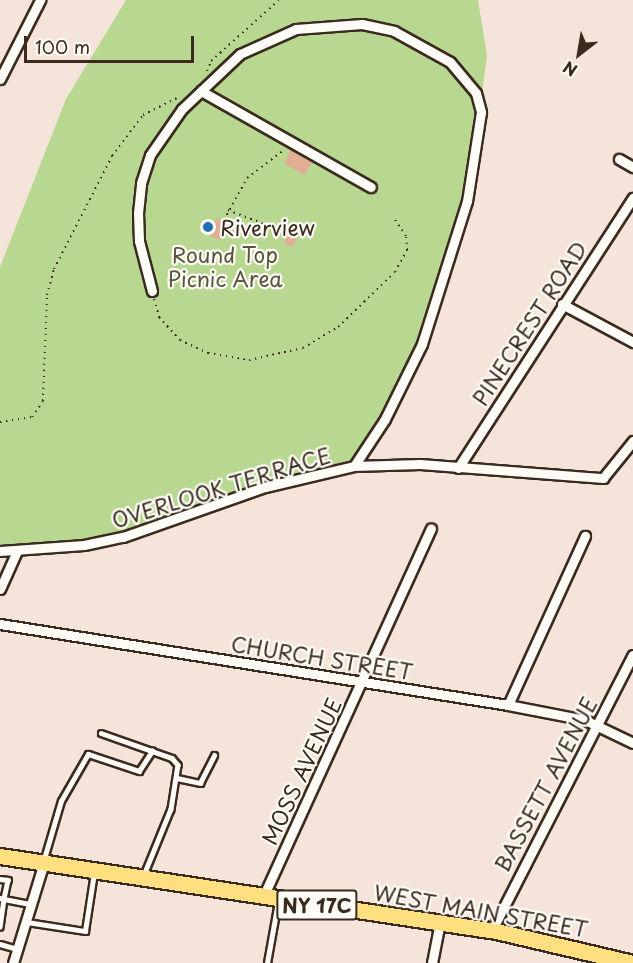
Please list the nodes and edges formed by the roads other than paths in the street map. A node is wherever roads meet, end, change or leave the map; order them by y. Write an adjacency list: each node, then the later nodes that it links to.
1 (40, 0): 2 (street)
2 (0, 79)
3 (201, 91): 6 (street); 8 (street); 12 (street)
4 (619, 159): 5 (street)
5 (633, 167)
6 (371, 187)
7 (633, 198): 9 (street, PINECREST ROAD)
8 (152, 291)
9 (562, 304): 10 (street); 13 (street, PINECREST ROAD)
10 (633, 342)
11 (633, 441): 13 (street, OVERLOOK TERRACE)
12 (354, 466): 13 (street, OVERLOOK TERRACE); 17 (street, OVERLOOK TERRACE)
13 (458, 468)
14 (431, 529): 21 (street, MOSS AVENUE)
15 (585, 536): 22 (street)
16 (0, 551): 17 (street, OVERLOOK TERRACE)
17 (17, 551): 18 (street)
18 (0, 589)
19 (0, 624): 21 (street, CHURCH STREET)
20 (633, 655): 23 (street, BASSETT AVENUE)
21 (362, 681): 22 (street, CHURCH STREET); 35 (street, MOSS AVENUE)
22 (508, 705): 23 (street, CHURCH STREET)
23 (597, 724): 25 (street, CHURCH STREET); 40 (street, BASSETT AVENUE)
24 (101, 733): 26 (lane)
25 (633, 743)
26 (152, 751): 28 (lane); 30 (lane)
27 (213, 755): 28 (lane)
28 (177, 778): 32 (lane)
29 (0, 856): 30 (main road, WEST MAIN STREET / NY 17C)
30 (44, 862): 31 (main road, WEST MAIN STREET / NY 17C); 36 (street)
31 (94, 870): 32 (main road, WEST MAIN STREET / NY 17C); 37 (lane)
32 (143, 878): 35 (main road, WEST MAIN STREET / NY 17C)
33 (0, 879): 34 (lane)
34 (2, 898): 36 (lane); 39 (lane)
35 (271, 898): 38 (main road, WEST MAIN STREET / NY 17C); 44 (lane)
36 (30, 904): 37 (street)
37 (25, 922): 42 (street)
38 (440, 922): 40 (main road, WEST MAIN STREET / NY 17C); 45 (street)
39 (0, 927)
40 (492, 930): 46 (main road, WEST MAIN STREET / NY 17C)
41 (0, 944): 42 (lane)
42 (17, 949): 43 (street)
43 (13, 963)
44 (267, 963)
45 (432, 963)
46 (633, 963)

